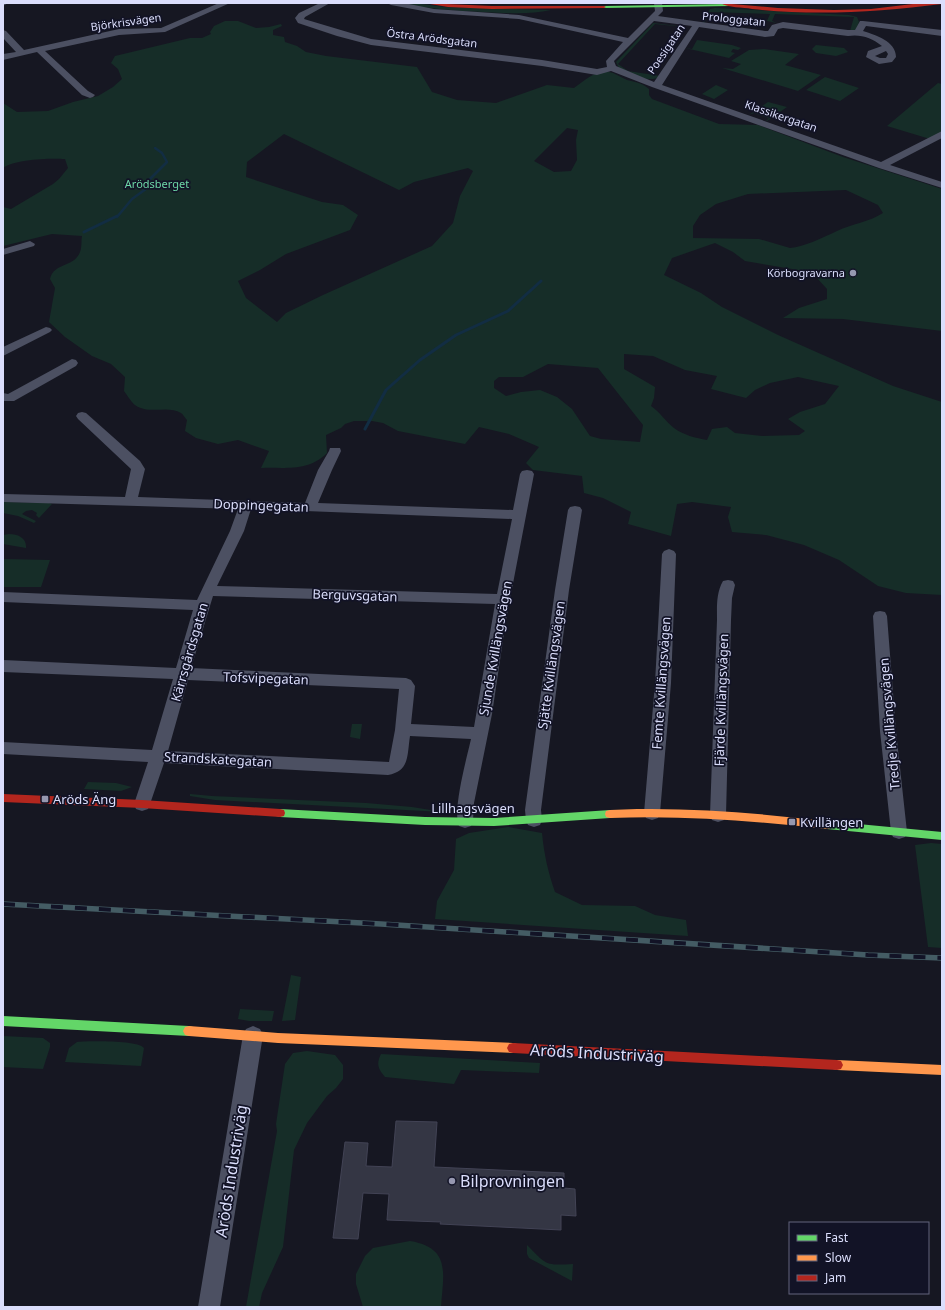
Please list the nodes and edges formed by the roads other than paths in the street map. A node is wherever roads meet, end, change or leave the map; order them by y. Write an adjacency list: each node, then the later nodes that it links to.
1 (226, 3): 21 (street, Björkrisvägen)
2 (326, 3): 24 (street, Östra Arödsgatan)
3 (391, 3): 19 (street)
4 (426, 3): 11 (street)
5 (484, 3): 6 (street)
6 (552, 3)
7 (936, 3): 8 (street); 12 (street)
8 (942, 3)
9 (659, 4): 10 (street); 11 (street); 13 (street)
10 (725, 4): 12 (street)
11 (561, 5)
12 (861, 10): 14 (street)
13 (652, 18): 15 (street, Prologgatan); 19 (street)
14 (863, 23): 16 (street); 17 (street)
15 (696, 26): 16 (street, Prologgatan); 25 (street, Poesigatan)
16 (858, 32): 20 (street, Prologgatan)
17 (942, 33)
18 (3, 34): 22 (street)
19 (630, 41): 24 (street)
20 (888, 47)
21 (39, 50): 22 (street, Björkrisvägen); 26 (street)
22 (22, 53): 23 (street, Björkrisvägen)
23 (3, 57)
24 (612, 68): 25 (street, Klassikergatan)
25 (654, 85): 28 (street, Klassikergatan)
26 (90, 95)
27 (942, 134): 28 (street)
28 (882, 166): 29 (street, Klassikergatan)
29 (942, 185)
30 (30, 244): 31 (street)
31 (3, 252)
32 (46, 330): 33 (street)
33 (3, 352)
34 (72, 363): 35 (street)
35 (3, 398)
36 (82, 416): 40 (street)
37 (335, 451): 42 (street)
38 (527, 474): 44 (street, Sjunde Kvillängsvägen)
39 (3, 498): 40 (street, Doppingegatan)
40 (130, 502): 41 (street, Doppingegatan)
41 (246, 505): 42 (street, Doppingegatan); 48 (street, Kärrsgårdsgatan)
42 (310, 507): 44 (street, Doppingegatan)
43 (575, 510): 61 (street, Sjätte Kvillängsvägen)
44 (518, 515): 49 (street, Sjunde Kvillängsvägen)
45 (669, 554): 59 (street, Femte Kvillängsvägen)
46 (728, 585): 60 (street, Fjärde Kvillängsvägen)
47 (3, 597): 48 (street, Berguvsgatan)
48 (205, 598): 49 (street, Berguvsgatan); 52 (street, Kärrsgårdsgatan)
49 (503, 599): 54 (street, Sjunde Kvillängsvägen)
50 (880, 616): 63 (street, Tredje Kvillängsvägen)
51 (3, 666): 52 (street, Tofsvipegatan)
52 (182, 674): 53 (street, Tofsvipegatan); 56 (street, Kärrsgårdsgatan)
53 (403, 730): 54 (street); 56 (street, Strandskategatan)
54 (480, 733): 62 (street, Sjunde Kvillängsvägen)
55 (3, 748): 56 (street, Strandskategatan)
56 (158, 756): 58 (street, Kärrsgårdsgatan)
57 (3, 798): 58 (street, Lillhagsvägen)
58 (142, 804): 62 (street, Lillhagsvägen)
59 (652, 813): 60 (street, Lillhagsvägen); 61 (street, Lillhagsvägen)
60 (718, 815): 63 (street, Lillhagsvägen)
61 (534, 820): 62 (street, Lillhagsvägen)
62 (465, 821)
63 (899, 832): 64 (street, Lillhagsvägen)
64 (942, 836)
65 (3, 1021): 66 (street, Aröds Industriväg)
66 (253, 1036): 67 (street, Aröds Industriväg); 68 (street, Aröds Industriväg)
67 (942, 1070)
68 (209, 1307)

